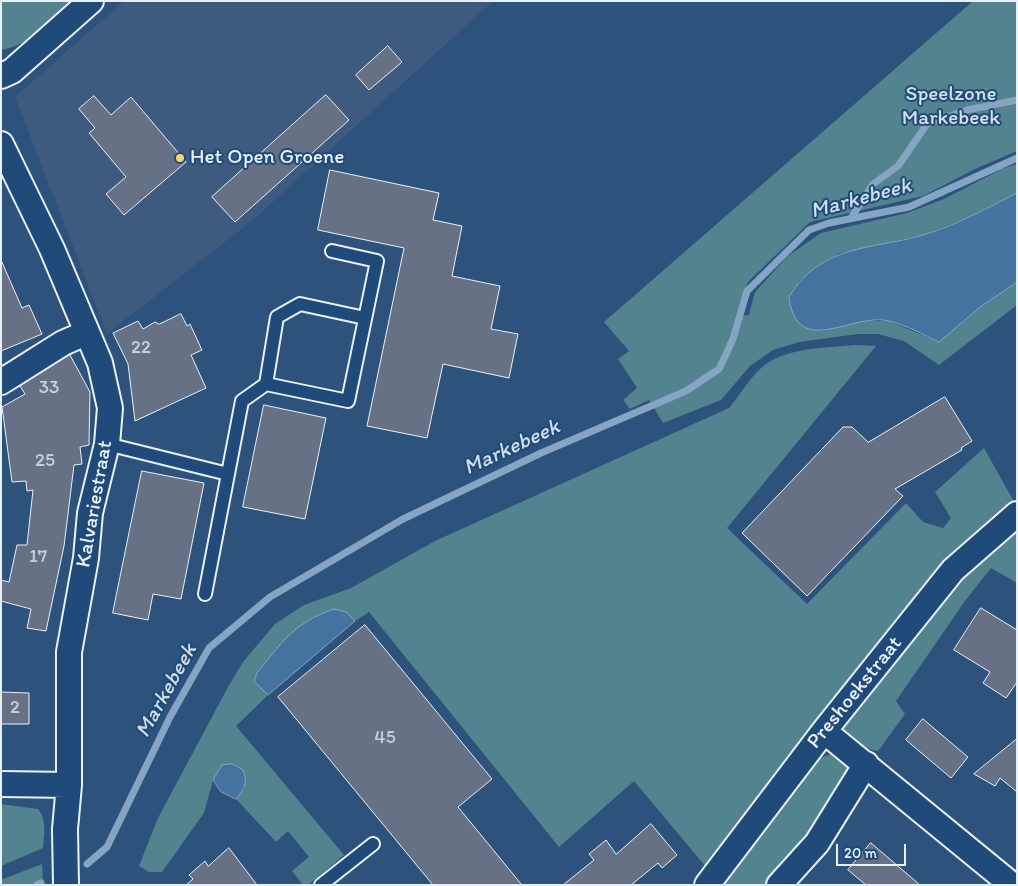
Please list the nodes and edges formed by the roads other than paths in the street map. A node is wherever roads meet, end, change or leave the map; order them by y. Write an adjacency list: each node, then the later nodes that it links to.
1 (91, 1): 2 (street)
2 (1, 76)
3 (1, 144): 6 (street, Kalvariestraat)
4 (332, 251): 5 (lane)
5 (365, 318): 8 (lane); 8 (lane)
6 (86, 332): 7 (street); 9 (street, Kalvariestraat)
7 (1, 382)
8 (266, 384): 10 (lane)
9 (107, 444): 10 (lane); 16 (street, Kalvariestraat)
10 (228, 474): 12 (lane)
11 (1017, 514): 13 (street, Preshoekstraat)
12 (205, 594)
13 (824, 730): 14 (street); 20 (street, Preshoekstraat)
14 (866, 764): 21 (street); 22 (street)
15 (1, 784): 16 (street)
16 (68, 785): 18 (street, Kalvariestraat)
17 (373, 844): 19 (lane)
18 (66, 885)
19 (322, 885)
20 (707, 885)
21 (779, 885)
22 (1012, 885)

